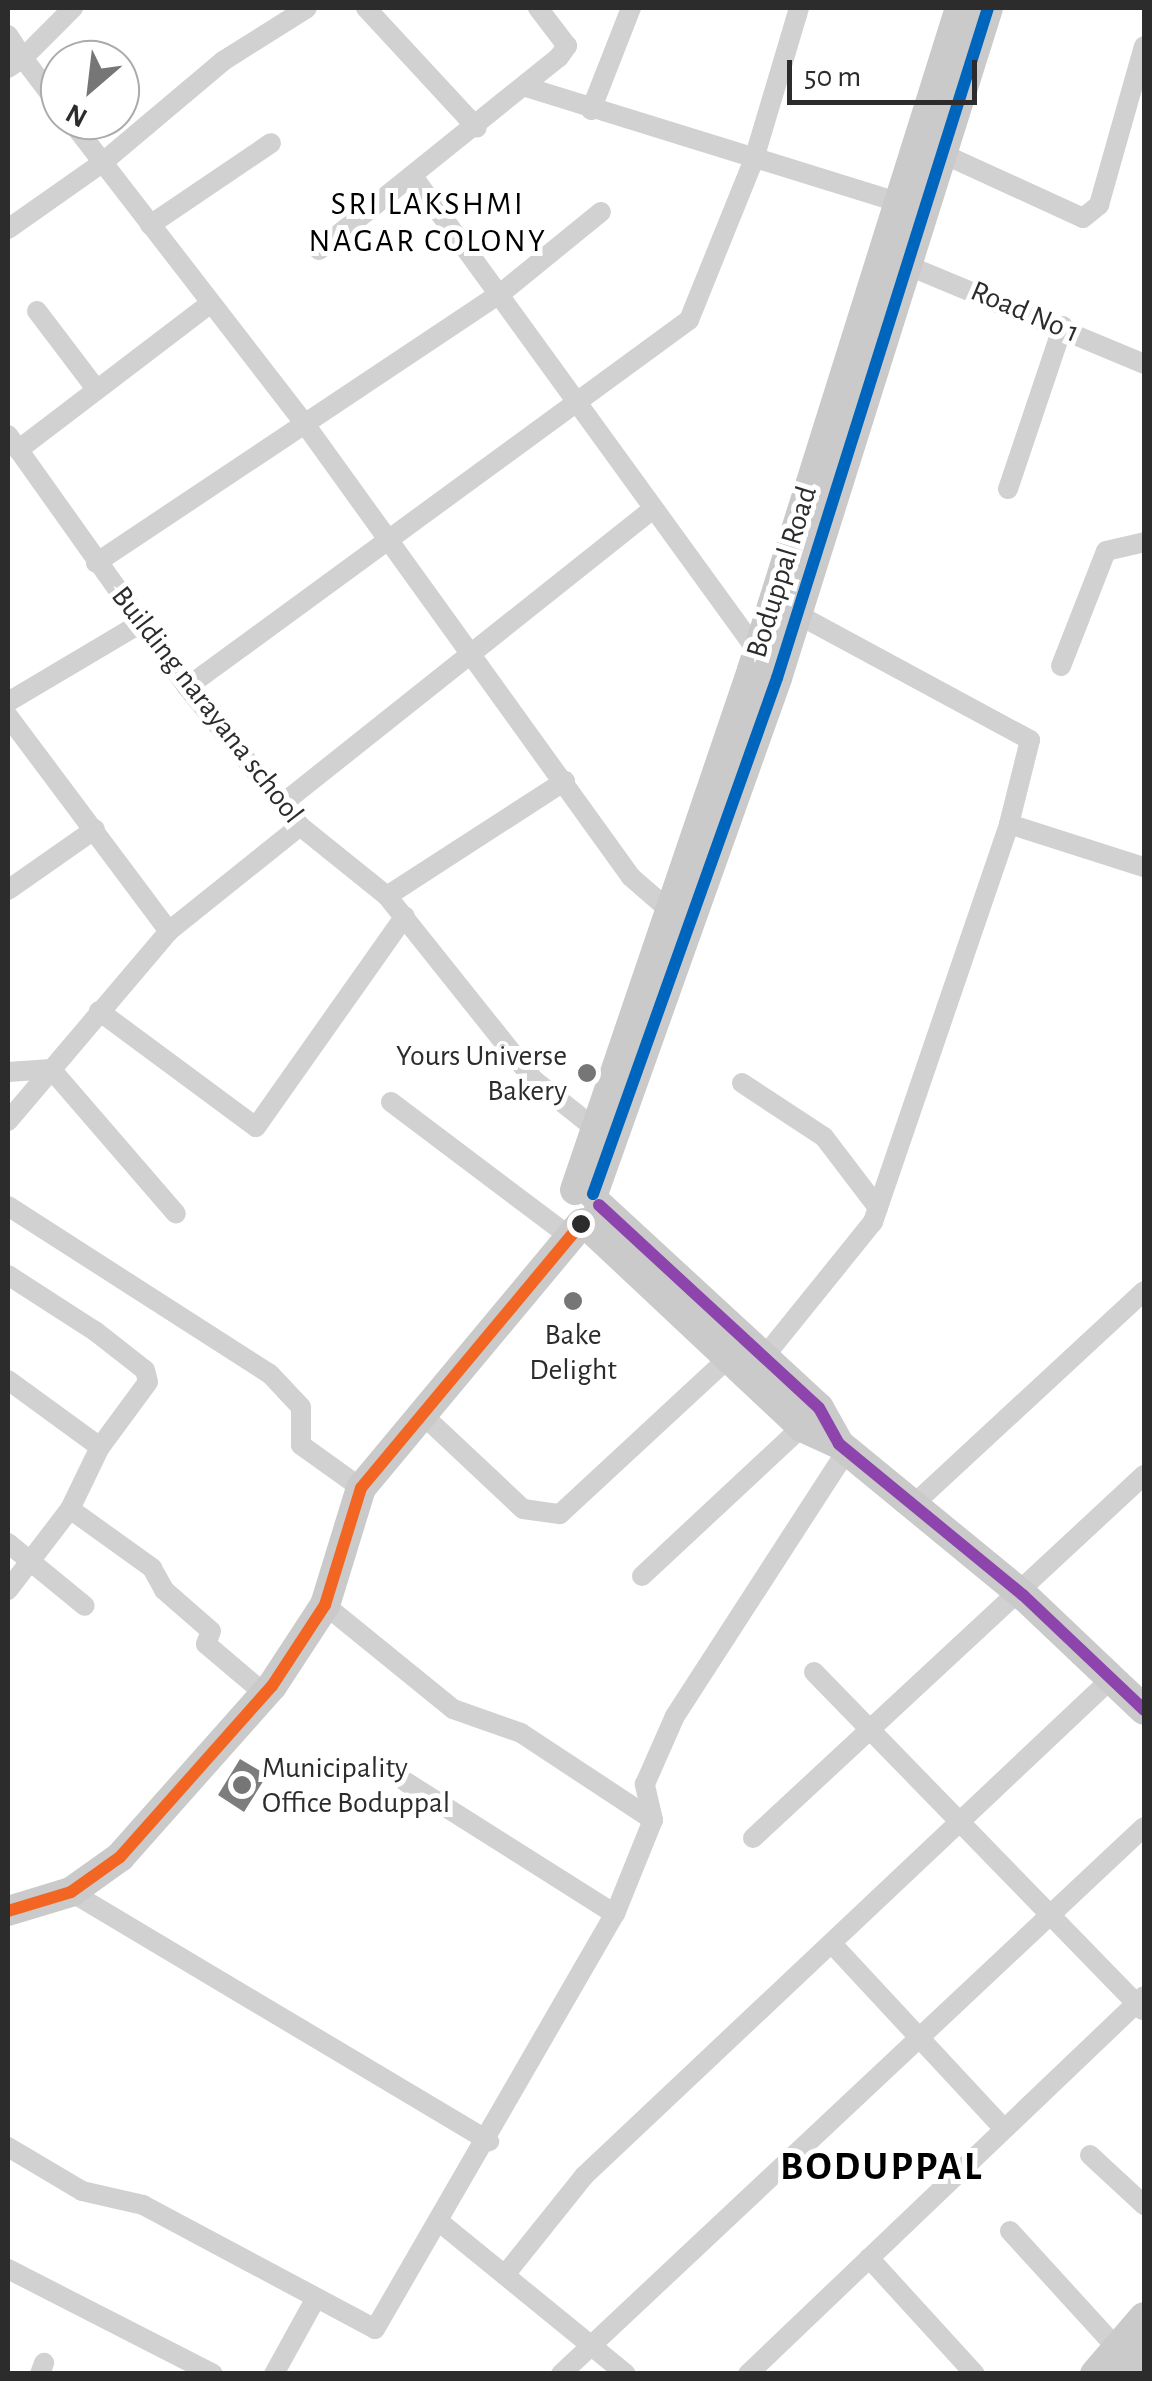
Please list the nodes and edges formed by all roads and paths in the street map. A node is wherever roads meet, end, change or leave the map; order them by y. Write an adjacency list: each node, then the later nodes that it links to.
1 (73, 8): 11 (street)
2 (308, 8): 21 (street)
3 (366, 8): 16 (street)
4 (538, 8): 12 (street)
5 (632, 8): 15 (street)
6 (798, 8): 20 (street)
7 (960, 8): 23 (street, Boduppal Road)
8 (988, 8): 19 (street, Boduppal Road)
9 (8, 34): 11 (street)
10 (1144, 46): 14 (street)
11 (15, 63): 13 (street)
12 (526, 86): 15 (street); 16 (street)
13 (40, 87)
14 (1136, 106): 19 (street)
15 (591, 110): 20 (street)
16 (477, 128): 22 (street)
17 (85, 140): 21 (street)
18 (271, 144): 25 (street)
19 (941, 153): 28 (street, Boduppal Road)
20 (754, 159): 23 (street); 35 (street)
21 (102, 163): 25 (street); 26 (street)
22 (415, 179): 27 (street); 29 (street)
23 (898, 202): 28 (street, Boduppal Road)
24 (600, 212): 29 (street)
25 (150, 225): 30 (street)
26 (8, 229)
27 (319, 250)
28 (892, 259): 32 (street, Road No 1); 43 (street, Boduppal Road); 46 (street, Boduppal Road)
29 (500, 294): 35 (street); 36 (street)
30 (208, 306): 34 (street); 36 (street)
31 (37, 312): 34 (street)
32 (1064, 326): 33 (street, Road No 1); 38 (street)
33 (1144, 364)
34 (97, 390): 37 (street)
35 (576, 402): 39 (street); 40 (street)
36 (302, 420): 40 (street); 42 (street)
37 (13, 443): 42 (street, Building narayana school)
38 (1008, 489)
39 (653, 509): 45 (street); 46 (street)
40 (387, 540): 45 (street); 48 (street)
41 (1144, 542): 47 (street)
42 (96, 563): 44 (street, Building narayana school)
43 (797, 614): 53 (street); 60 (street, Boduppal Road)
44 (143, 622): 48 (street, Building narayana school); 49 (street)
45 (470, 649): 51 (street); 52 (street)
46 (758, 652): 60 (street, Boduppal Road)
47 (1061, 666)
48 (187, 687): 52 (street, Building narayana school)
49 (8, 702)
50 (8, 716): 55 (street)
51 (565, 781): 58 (street); 60 (street)
52 (282, 804): 54 (street, Building narayana school)
53 (1009, 824): 56 (street); 70 (street)
54 (300, 826): 58 (street, Building narayana school); 61 (street)
55 (95, 829): 57 (street); 61 (street)
56 (1144, 867)
57 (8, 890)
58 (387, 896): 59 (street, Building narayana school)
59 (405, 916): 62 (street); 68 (street, Building narayana school)
60 (680, 918): 68 (street, Boduppal Road); 71 (street, Boduppal Road)
61 (169, 931): 62 (street)
62 (98, 1011): 63 (street)
63 (51, 1069): 64 (street); 67 (street); 72 (street)
64 (8, 1072)
65 (742, 1083): 70 (street)
66 (391, 1102): 71 (street)
67 (8, 1122)
68 (593, 1128): 71 (street, Boduppal Road)
69 (8, 1206): 82 (street)
70 (878, 1208): 75 (street)
71 (584, 1212): 75 (street); 77 (street, Boduppal Road)
72 (176, 1214)
73 (8, 1275): 79 (street)
74 (1144, 1291): 83 (street)
75 (745, 1353): 77 (street); 78 (street); 80 (street)
76 (8, 1380): 79 (street)
77 (426, 1416): 82 (street, Boduppal Road)
78 (802, 1427): 80 (street); 87 (street)
79 (100, 1447): 84 (street)
80 (843, 1447): 83 (street); 98 (street)
81 (1144, 1475): 89 (street)
82 (362, 1488): 90 (street, Boduppal Road)
83 (914, 1504): 89 (street)
84 (70, 1510): 86 (street); 94 (street)
85 (8, 1543): 86 (street)
86 (32, 1558): 88 (street); 91 (street)
87 (642, 1576)
88 (8, 1590)
89 (1022, 1595): 93 (street); 96 (street)
90 (325, 1605): 94 (street, Boduppal Road); 98 (street)
91 (85, 1606)
92 (814, 1672): 96 (street)
93 (1111, 1679): 95 (street); 99 (street)
94 (265, 1694): 102 (street, Boduppal Road)
95 (1144, 1710)
96 (872, 1729): 99 (street); 101 (street)
97 (406, 1782): 105 (street)
98 (653, 1820): 105 (street)
99 (965, 1821): 104 (street); 106 (street)
100 (1144, 1827): 104 (street)
101 (754, 1838)
102 (71, 1892): 103 (street, Boduppal Road); 110 (street)
103 (8, 1911)
104 (1050, 1913): 107 (street); 108 (street)
105 (616, 1914): 110 (street)
106 (835, 1947): 108 (street); 118 (street)
107 (1142, 2004): 109 (street)
108 (922, 2038): 109 (street); 121 (street)
109 (1004, 2129): 116 (street)
110 (489, 2142): 114 (street)
111 (8, 2147): 119 (street)
112 (1090, 2155): 113 (street)
113 (1144, 2205)
114 (442, 2224): 118 (street); 119 (street)
115 (1010, 2232): 122 (street)
116 (869, 2258): 127 (street); 128 (street)
117 (8, 2269): 123 (street)
118 (508, 2271): 121 (street)
119 (316, 2298): 124 (street)
120 (1144, 2317): 122 (street)
121 (596, 2344): 125 (street); 126 (street)
122 (1133, 2363): 129 (street)
123 (214, 2374)
124 (274, 2374)
125 (562, 2374)
126 (626, 2374)
127 (748, 2374)
128 (975, 2374)
129 (1095, 2374)

